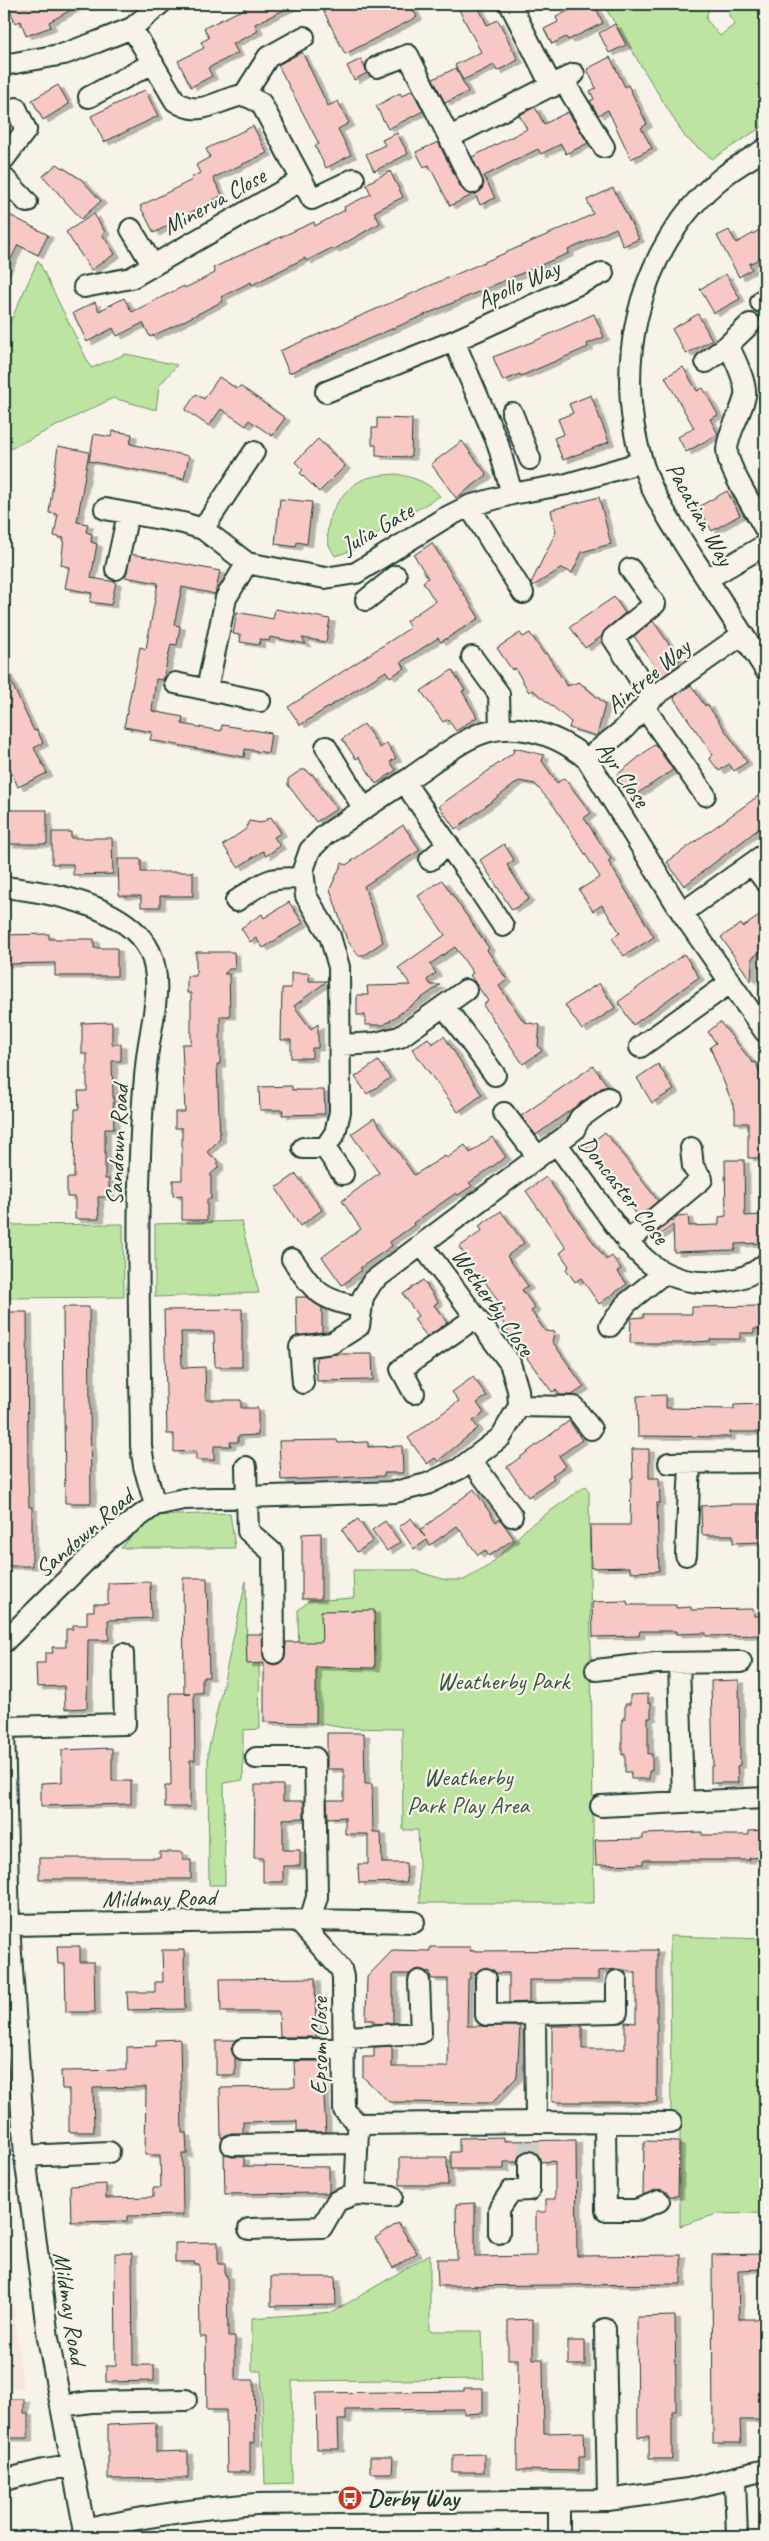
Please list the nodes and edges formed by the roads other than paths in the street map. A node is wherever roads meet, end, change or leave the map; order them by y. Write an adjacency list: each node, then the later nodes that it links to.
1 (160, 4): 3 (street)
2 (510, 4): 8 (street)
3 (132, 28): 5 (street); 6 (street)
4 (304, 37): 9 (street)
5 (153, 63): 9 (street); 10 (street)
6 (4, 65)
7 (377, 68): 12 (street)
8 (563, 80): 12 (street); 13 (street)
9 (244, 95): 18 (street, Minerva Close)
10 (89, 97)
11 (16, 108): 15 (street)
12 (450, 137): 19 (street)
13 (604, 147)
14 (765, 151): 35 (street, Pacatian Way)
15 (4, 160)
16 (4, 178): 20 (street)
17 (354, 179): 18 (street, Minerva Close)
18 (300, 181): 22 (street, Minerva Close)
19 (472, 182)
20 (27, 202)
21 (131, 229): 22 (street, Minerva Close)
22 (152, 264): 24 (street, Minerva Close)
23 (603, 273): 26 (street, Apollo Way)
24 (84, 287)
25 (750, 324): 27 (street)
26 (454, 341): 29 (street, Apollo Way); 32 (street)
27 (728, 345): 28 (street); 41 (street)
28 (706, 362)
29 (326, 392)
30 (512, 413): 31 (street)
31 (522, 435): 32 (street); 34 (street)
32 (498, 444): 36 (street)
33 (254, 452): 40 (street)
34 (530, 460)
35 (642, 462): 36 (street, Julia Gate); 47 (street, Pacatian Way)
36 (512, 494): 37 (street, Julia Gate)
37 (469, 506): 44 (street, Julia Gate); 48 (street)
38 (106, 509): 39 (street, Julia Gate)
39 (128, 514): 40 (street, Julia Gate); 45 (street)
40 (202, 529): 43 (street, Julia Gate)
41 (765, 529)
42 (765, 545): 47 (street)
43 (247, 563): 44 (street, Julia Gate); 54 (street)
44 (367, 566): 49 (street)
45 (116, 569)
46 (630, 569): 56 (street)
47 (707, 579): 50 (street, Pacatian Way)
48 (522, 593)
49 (366, 600)
50 (743, 634): 52 (street, Pacatian Way); 56 (street, Aintree Way)
51 (472, 657): 57 (street)
52 (765, 669)
53 (175, 683): 54 (street)
54 (208, 689): 55 (street)
55 (260, 701)
56 (648, 702): 59 (street, Aintree Way); 61 (street)
57 (500, 729): 59 (street, Ayr Close); 60 (street, Ayr Close)
58 (326, 747): 62 (street)
59 (587, 759): 70 (street, Ayr Close)
60 (404, 782): 62 (street, Ayr Close); 63 (street)
61 (705, 795)
62 (364, 809): 66 (street, Ayr Close)
63 (448, 844): 65 (street); 71 (street)
64 (758, 859): 67 (street); 70 (street)
65 (430, 860)
66 (303, 879): 69 (street); 76 (street)
67 (765, 881)
68 (4, 887): 106 (street, Sandown Road)
69 (236, 901)
70 (682, 913): 72 (street, Ayr Close)
71 (502, 926)
72 (731, 982): 75 (street, Ayr Close); 77 (street)
73 (466, 990): 74 (street)
74 (444, 1006): 76 (street); 78 (street)
75 (765, 1032)
76 (341, 1045): 83 (street)
77 (640, 1047)
78 (495, 1075)
79 (608, 1098): 81 (street, Doncaster Close)
80 (504, 1113): 85 (street)
81 (556, 1143): 85 (street, Doncaster Close); 88 (street, Doncaster Close)
82 (302, 1148): 83 (street)
83 (324, 1148): 86 (street)
84 (691, 1148): 88 (street)
85 (537, 1156): 87 (street, Doncaster Close)
86 (343, 1174)
87 (469, 1210): 89 (street, Wetherby Close)
88 (627, 1242): 92 (street, Doncaster Close)
89 (422, 1245): 93 (street, Wetherby Close); 94 (street, Wetherby Close)
90 (292, 1259): 93 (street)
91 (765, 1264): 92 (street, Doncaster Close)
92 (664, 1273): 95 (street)
93 (360, 1316): 96 (street)
94 (475, 1318): 97 (street); 98 (street, Wetherby Close)
95 (610, 1326)
96 (303, 1383)
97 (414, 1393)
98 (519, 1406): 99 (street); 100 (street)
99 (591, 1429)
100 (471, 1460): 105 (street); 107 (street)
101 (765, 1462): 103 (street)
102 (669, 1463): 103 (street)
103 (690, 1463): 108 (street)
104 (246, 1467): 105 (street)
105 (247, 1498): 106 (street, Sandown Road); 110 (street)
106 (155, 1505): 109 (street, Sandown Road)
107 (512, 1516)
108 (686, 1555)
109 (4, 1642)
110 (274, 1653)
111 (124, 1654): 115 (street, Mildmay Road)
112 (741, 1662): 113 (street)
113 (679, 1664): 114 (street); 118 (street)
114 (596, 1670)
115 (4, 1738): 122 (street, Mildmay Road)
116 (256, 1758): 120 (street)
117 (765, 1798): 118 (street)
118 (684, 1801): 119 (street)
119 (601, 1806)
120 (304, 1920): 121 (street, Mildmay Road); 122 (street, Mildmay Road); 127 (street, Epsom Close)
121 (414, 1922)
122 (8, 1925): 135 (street, Mildmay Road)
123 (486, 1979): 126 (street)
124 (617, 1981): 126 (street)
125 (419, 1982): 127 (street)
126 (534, 2014): 131 (street)
127 (345, 2043): 128 (street); 132 (street, Epsom Close)
128 (243, 2050)
129 (605, 2123): 130 (street); 131 (street); 139 (street)
130 (671, 2123)
131 (531, 2128): 132 (street)
132 (358, 2134): 133 (street); 137 (street)
133 (232, 2145)
134 (109, 2152): 135 (street)
135 (25, 2156): 144 (street, Mildmay Road)
136 (529, 2162): 141 (street)
137 (355, 2194): 138 (street); 140 (street)
138 (392, 2196)
139 (659, 2201)
140 (249, 2229)
141 (499, 2233)
142 (605, 2329): 149 (street)
143 (186, 2400): 144 (street)
144 (61, 2406): 145 (street, Mildmay Road)
145 (71, 2466): 148 (street); 151 (street, Mildmay Road)
146 (765, 2470): 147 (street)
147 (735, 2479): 149 (street); 153 (street)
148 (4, 2480)
149 (608, 2500): 150 (street)
150 (558, 2502): 151 (street); 152 (street)
151 (85, 2534)
152 (559, 2537)
153 (737, 2537)

